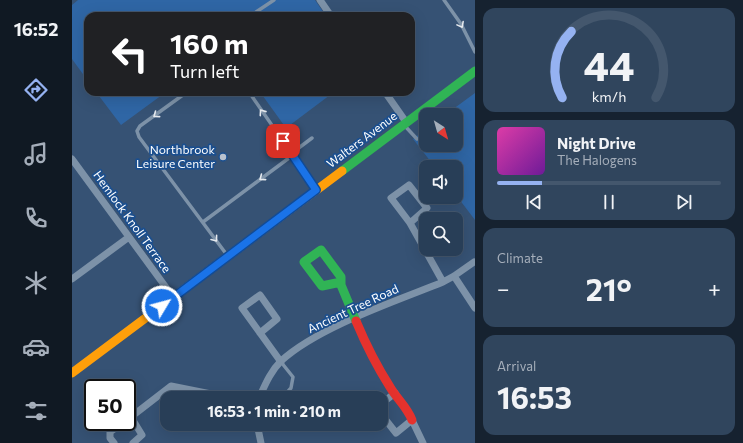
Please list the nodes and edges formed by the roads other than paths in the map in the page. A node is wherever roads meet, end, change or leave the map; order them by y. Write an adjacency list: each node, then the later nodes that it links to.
1 (274, 0): 4 (lane)
2 (444, 0): 6 (lane, one-way to 6)
3 (323, 2): 5 (street)
4 (256, 12)
5 (329, 12)
6 (475, 52)
7 (475, 71): 11 (main road, Walters Avenue)
8 (181, 96): 17 (lane, one-way to 17)
9 (252, 96): 14 (lane, one-way to 9)
10 (388, 96): 11 (street)
11 (405, 124): 13 (lane); 16 (main road, Walters Avenue)
12 (312, 138): 14 (lane)
13 (417, 139)
14 (292, 154): 16 (lane); 17 (lane, one-way to 17)
15 (72, 159): 19 (street, Hemlock Knoll Terrace)
16 (316, 190): 20 (main road, Walters Avenue)
17 (203, 222): 20 (lane, one-way to 20)
18 (410, 223): 18 (street); 25 (street)
19 (129, 237): 23 (street); 26 (street, Hemlock Knoll Terrace)
20 (228, 256): 26 (main road, Walters Avenue)
21 (474, 262): 22 (street, Ancient Tree Road)
22 (454, 276): 25 (street, Ancient Tree Road); 27 (street)
23 (72, 279)
24 (341, 282): 28 (main road)
25 (443, 282): 28 (street, Ancient Tree Road)
26 (174, 297): 31 (main road, Walters Avenue)
27 (475, 308)
28 (355, 318): 30 (street, Ancient Tree Road); 36 (main road)
29 (260, 332): 29 (street); 30 (street)
30 (281, 362): 34 (street, Ancient Tree Road); 35 (lane)
31 (72, 373)
32 (164, 391): 33 (street)
33 (196, 391)
34 (262, 391)
35 (288, 391)
36 (395, 393): 38 (street); 40 (main road)
37 (160, 394): 39 (street)
38 (388, 398)
39 (136, 413)
40 (412, 420): 41 (street); 48 (street)
41 (388, 423)
42 (136, 427): 46 (street)
43 (111, 431): 45 (street)
44 (258, 431): 47 (street)
45 (114, 443)
46 (133, 443)
47 (261, 443)
48 (424, 443)

